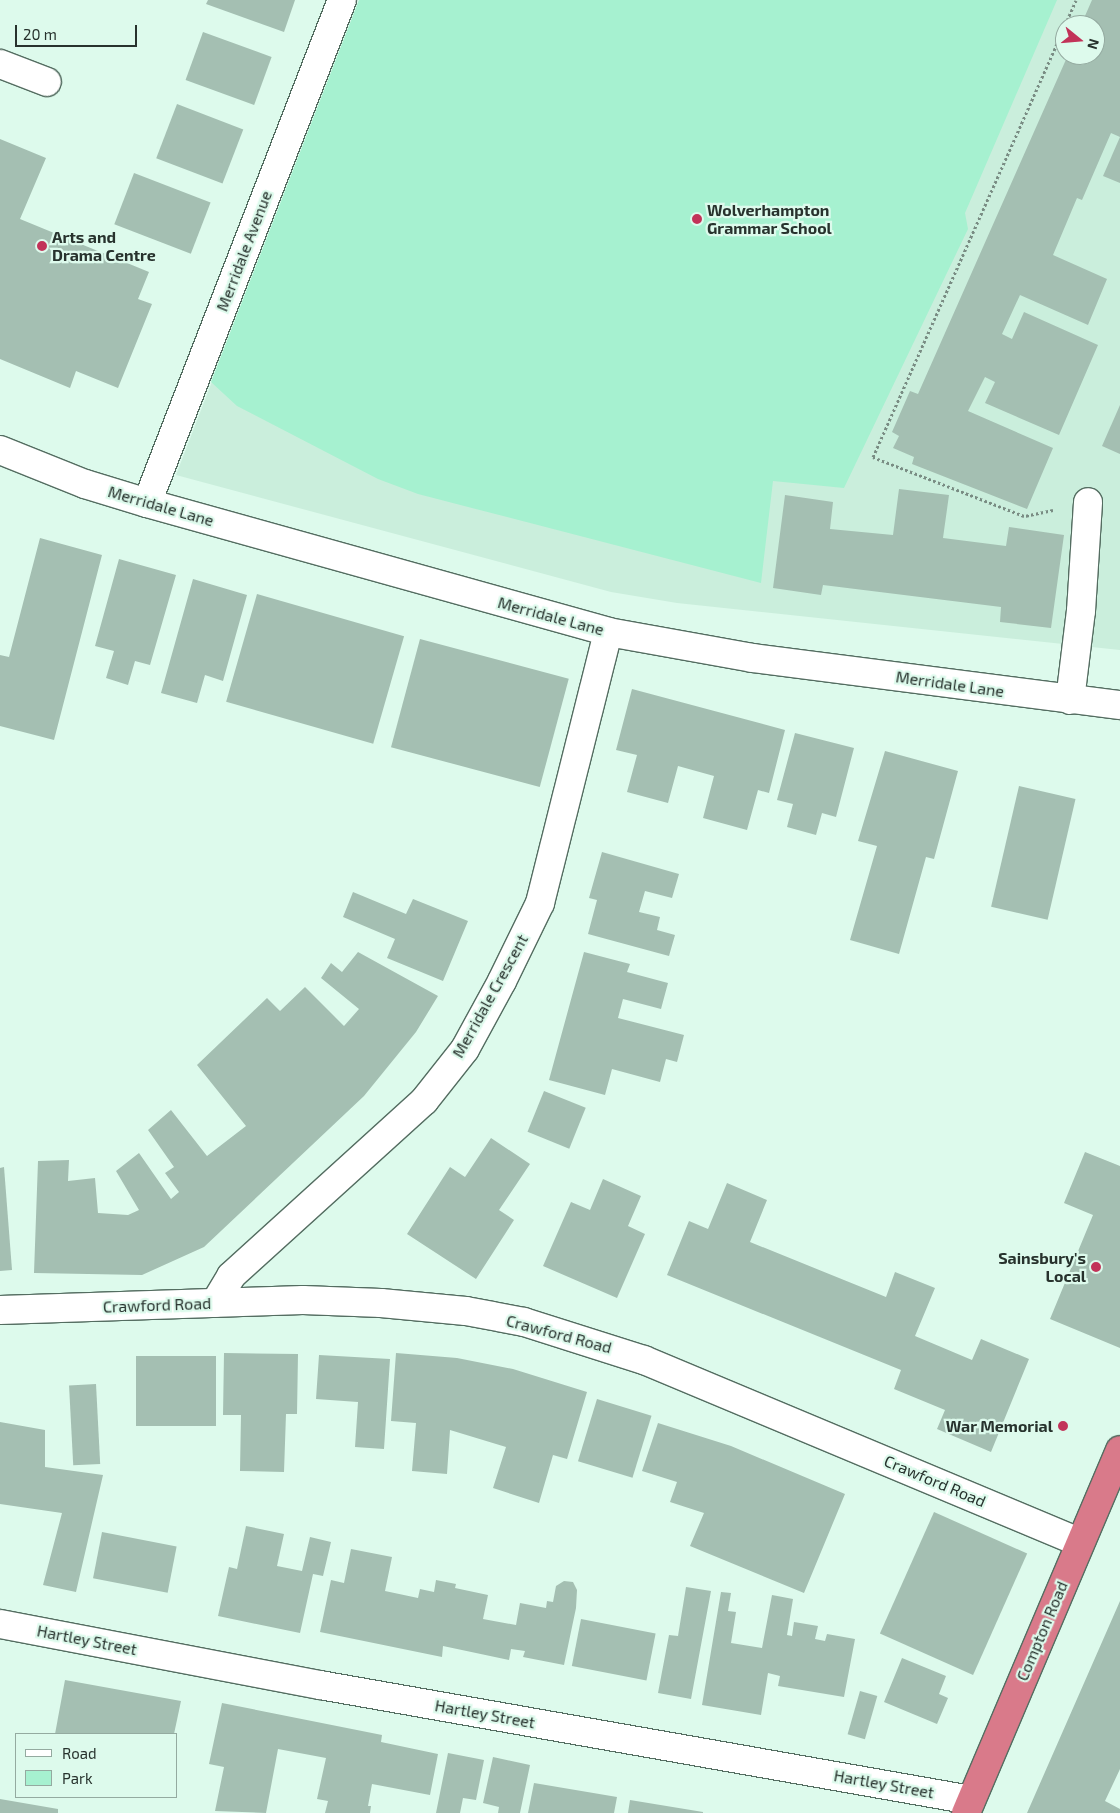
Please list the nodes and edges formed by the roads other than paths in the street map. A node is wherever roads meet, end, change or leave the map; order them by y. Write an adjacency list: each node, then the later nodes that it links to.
1 (342, 0): 6 (street, Merridale Avenue)
2 (0, 64): 3 (street)
3 (48, 82)
4 (0, 450): 6 (street, Merridale Lane)
5 (1088, 502): 8 (street)
6 (147, 503): 7 (street, Merridale Lane)
7 (608, 632): 8 (street, Merridale Lane); 10 (street, Merridale Crescent)
8 (1070, 700): 9 (street, Merridale Lane)
9 (1120, 705)
10 (215, 1303): 11 (street, Crawford Road); 13 (street, Crawford Road)
11 (0, 1310)
12 (1120, 1450): 13 (highway, Compton Road)
13 (1080, 1542): 15 (highway, Compton Road)
14 (0, 1624): 15 (street, Hartley Street)
15 (968, 1806)

